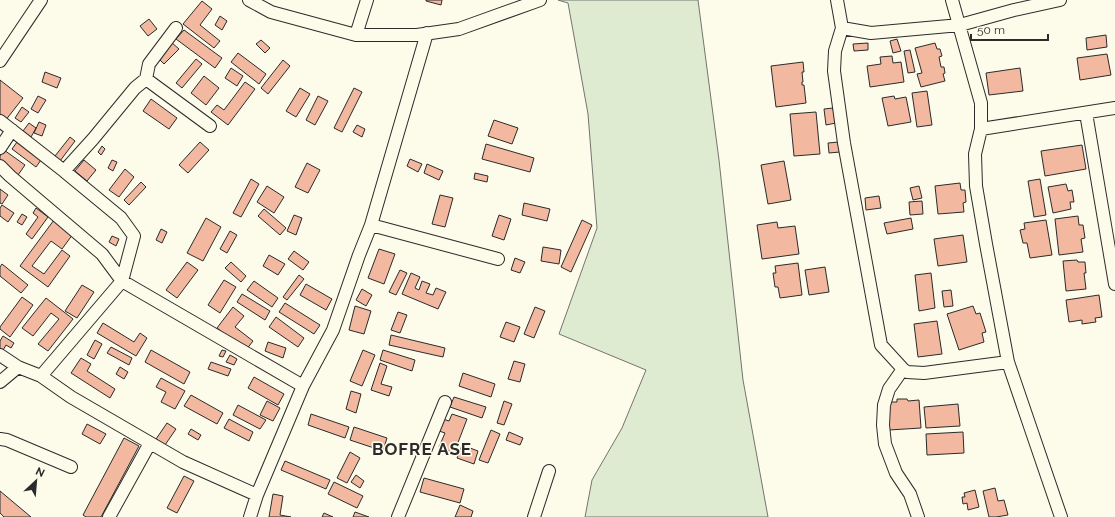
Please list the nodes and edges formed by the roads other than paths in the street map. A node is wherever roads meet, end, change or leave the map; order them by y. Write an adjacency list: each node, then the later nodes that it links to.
1 (41, 0): 13 (street)
2 (249, 0): 12 (street)
3 (367, 0): 12 (street)
4 (540, 0): 11 (street)
5 (837, 0): 10 (street)
6 (952, 0): 8 (street)
7 (1060, 0): 8 (street)
8 (960, 25): 10 (street); 19 (street)
9 (176, 28): 14 (street)
10 (842, 28): 31 (street)
11 (427, 33): 12 (street); 24 (street)
12 (356, 35)
13 (0, 61)
14 (146, 79): 18 (street); 23 (street)
15 (1115, 108): 16 (street)
16 (1086, 113): 19 (street); 27 (street)
17 (0, 121): 20 (street)
18 (210, 126)
19 (981, 129): 29 (street)
20 (12, 130): 21 (street); 23 (street)
21 (0, 148)
22 (0, 166): 26 (street)
23 (64, 171): 26 (street)
24 (372, 225): 25 (street); 34 (street)
25 (498, 259)
26 (122, 281): 32 (street); 34 (street)
27 (1115, 284)
28 (0, 355): 30 (street)
29 (1008, 362): 31 (street); 46 (street)
30 (18, 367): 32 (street); 33 (street)
31 (903, 369): 45 (street)
32 (42, 376): 37 (street)
33 (0, 382)
34 (303, 386): 40 (street)
35 (444, 402): 43 (street)
36 (0, 439): 38 (street)
37 (150, 443): 40 (street); 41 (street)
38 (71, 467)
39 (549, 471): 44 (street)
40 (257, 495): 42 (street)
41 (109, 517)
42 (250, 517)
43 (398, 517)
44 (534, 517)
45 (918, 517)
46 (1061, 517)

